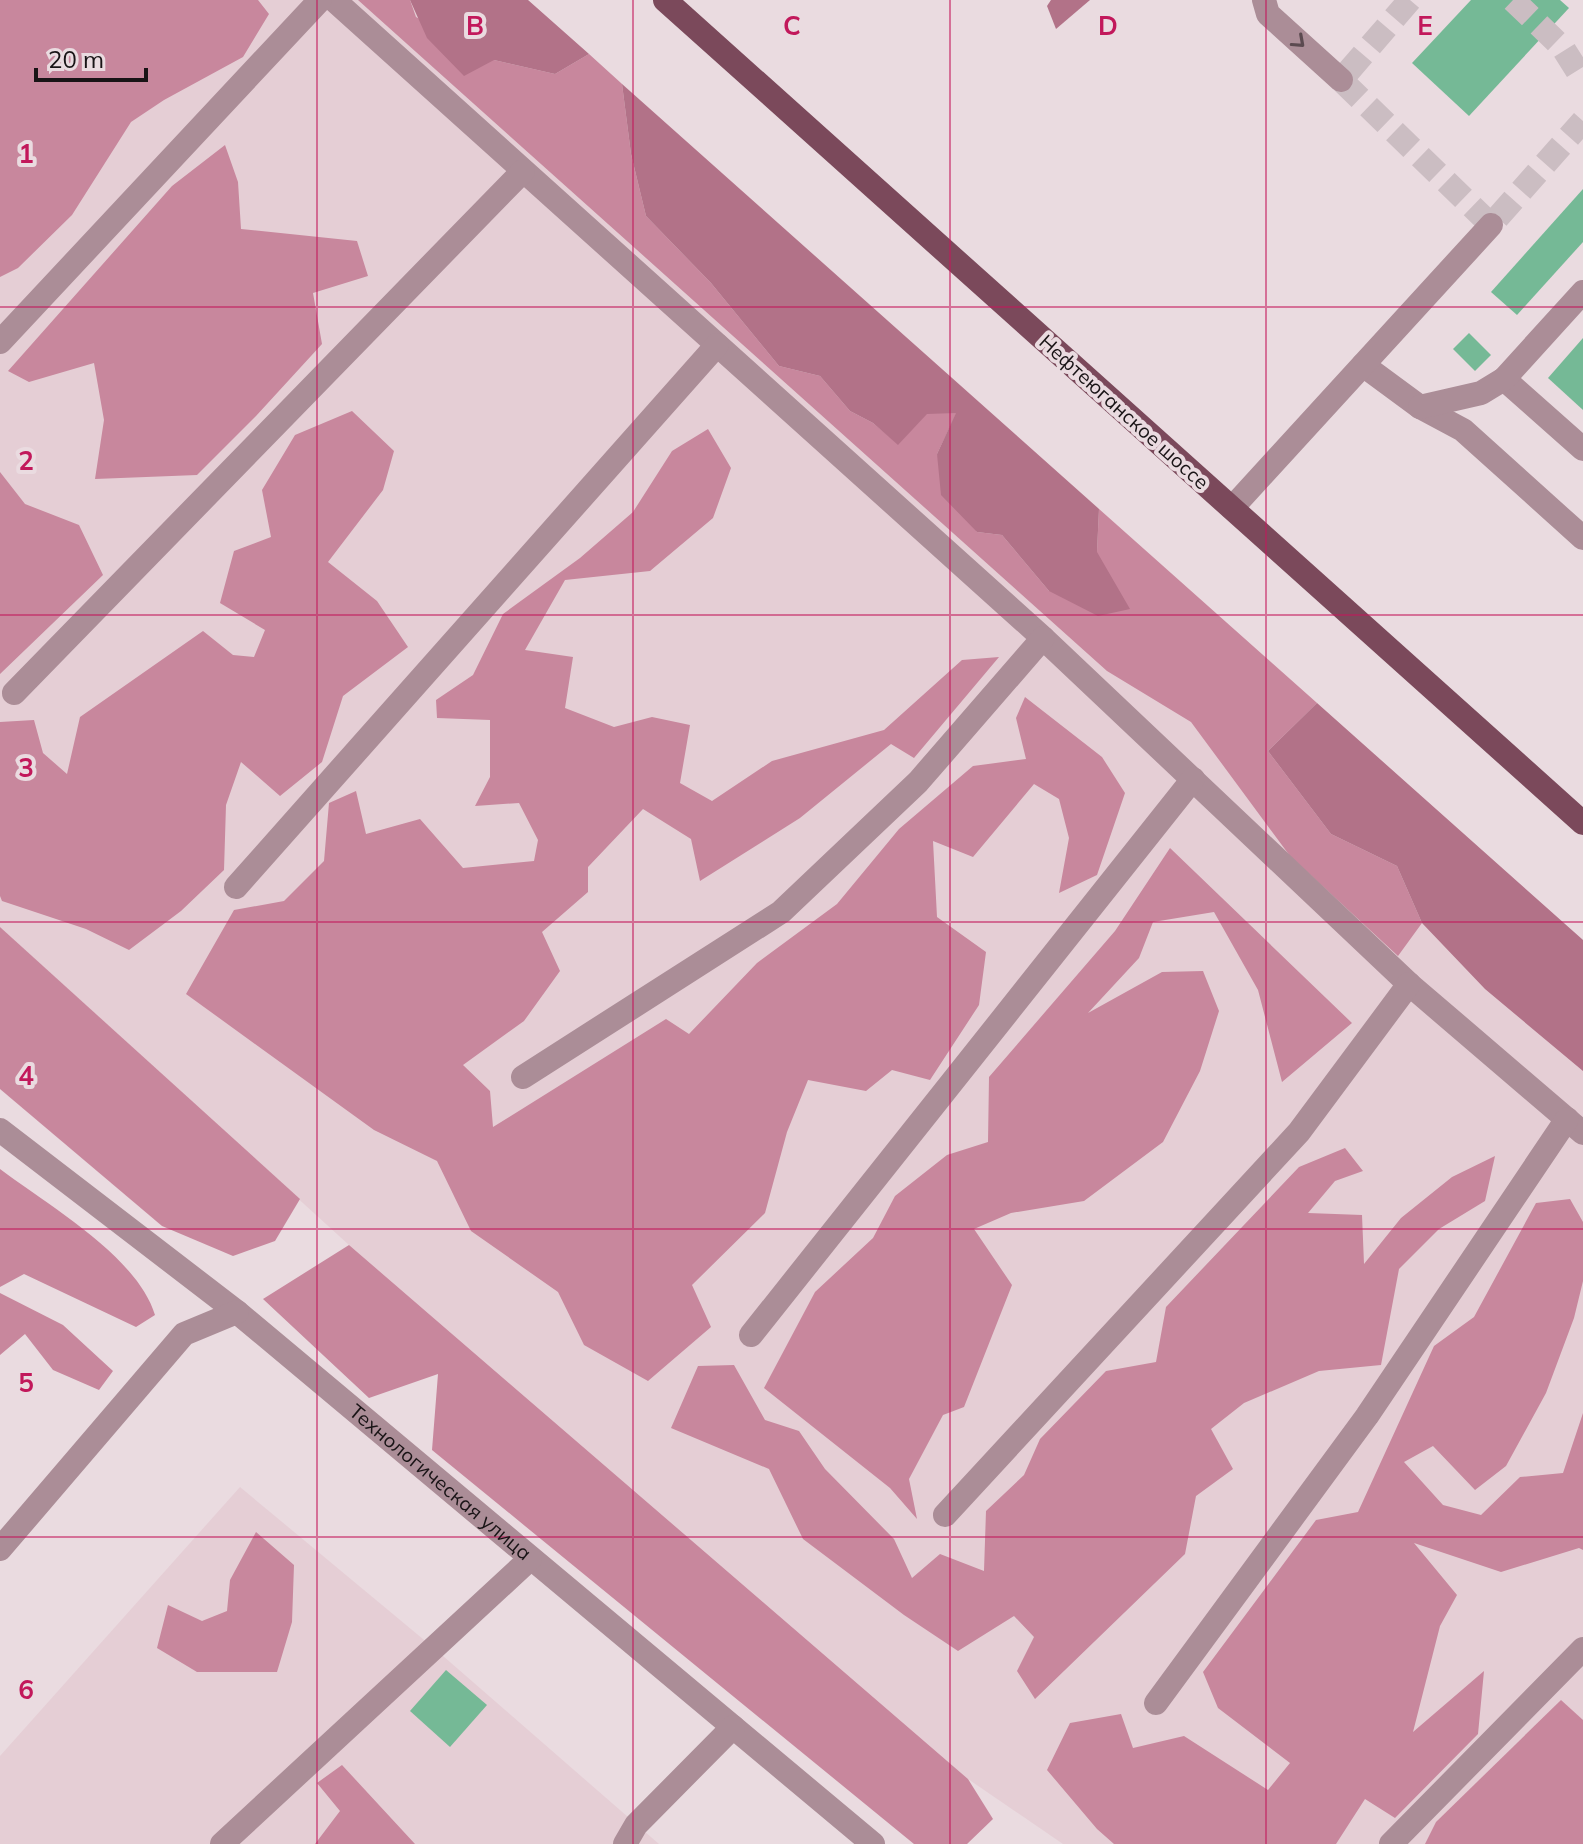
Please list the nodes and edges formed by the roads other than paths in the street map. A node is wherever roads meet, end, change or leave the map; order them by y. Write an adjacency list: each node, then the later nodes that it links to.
1 (320, 0): 9 (street)
2 (334, 0): 6 (street)
3 (665, 0): 15 (main road, Нефтеюганское шоссе)
4 (1264, 0): 5 (street, one-way to 5)
5 (1341, 80)
6 (523, 171): 10 (street); 18 (street)
7 (1491, 225): 11 (street)
8 (1583, 292): 12 (street)
9 (0, 342)
10 (717, 345): 17 (street); 21 (street)
11 (1363, 365): 13 (street); 15 (street)
12 (1504, 379): 13 (street); 14 (street)
13 (1420, 407): 16 (street)
14 (1583, 449)
15 (1232, 508): 20 (main road, Нефтеюганское шоссе)
16 (1583, 538)
17 (1043, 638): 19 (street); 23 (street)
18 (14, 693)
19 (1193, 779): 22 (street); 27 (street)
20 (1583, 823)
21 (236, 887)
22 (1409, 984): 24 (street); 28 (street)
23 (523, 1077)
24 (1575, 1126): 32 (street)
25 (0, 1130): 26 (street, Технологическая улица)
26 (237, 1312): 29 (street); 30 (street, Технологическая улица)
27 (751, 1335)
28 (945, 1515)
29 (4, 1538)
30 (530, 1559): 33 (street, Технологическая улица); 34 (street)
31 (1583, 1649): 37 (street)
32 (1156, 1703)
33 (733, 1727): 35 (street); 36 (street, Технологическая улица)
34 (222, 1844)
35 (625, 1844)
36 (873, 1844)
37 (1391, 1844)

